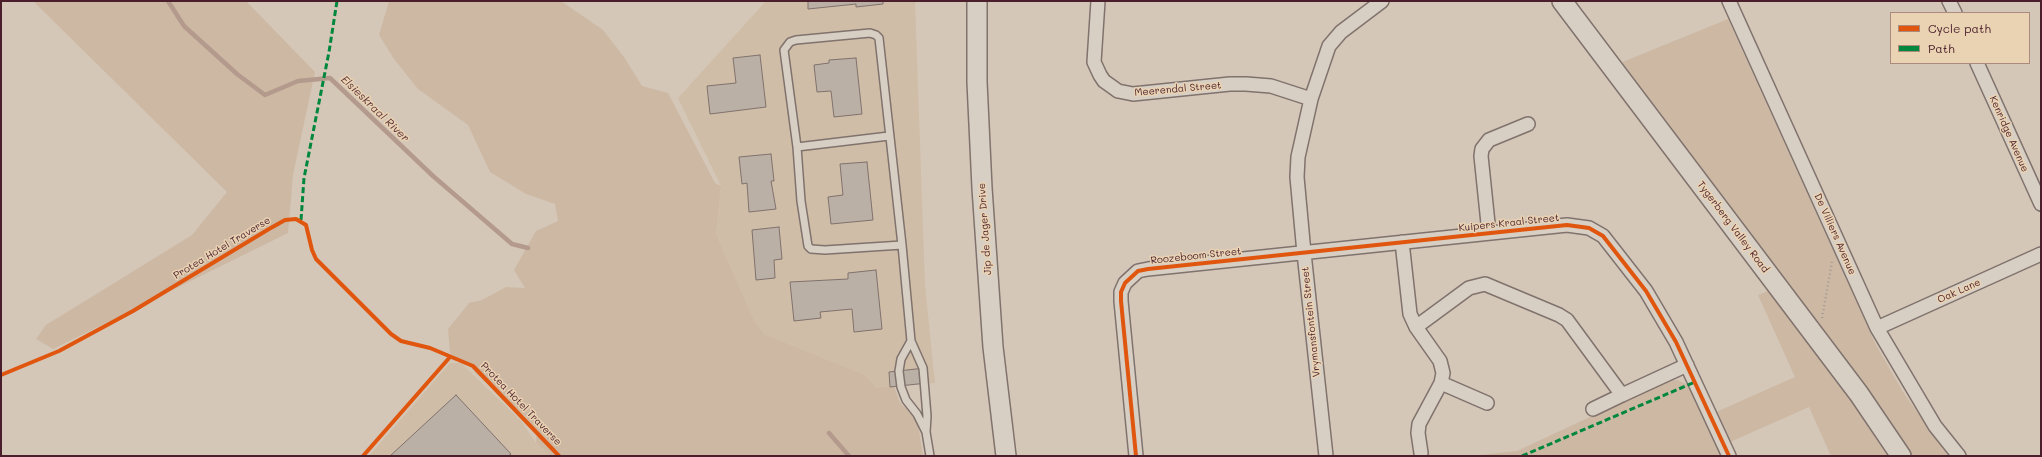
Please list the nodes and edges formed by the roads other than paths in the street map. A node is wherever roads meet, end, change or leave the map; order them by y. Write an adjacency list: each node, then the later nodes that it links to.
1 (977, 1): 30 (main road, Jip de Jager Drive)
2 (1098, 1): 9 (street, Meerendal Street)
3 (1382, 1): 9 (street, Vrymansfontein Street)
4 (1562, 1): 34 (main road, Tygerberg Valley Road)
5 (1729, 1): 20 (street, De Villiers Avenue)
6 (1949, 1): 7 (street)
7 (1954, 12)
8 (1977, 64): 13 (street, Kenridge Avenue)
9 (1312, 99): 17 (street, Vrymansfontein Street)
10 (1528, 124): 14 (street)
11 (890, 136): 12 (lane); 12 (lane); 16 (lane)
12 (797, 147): 16 (lane)
13 (2041, 204)
14 (1489, 233): 15 (street, Kuipers Kraal Street); 22 (street, Kuipers Kraal Street)
15 (1402, 242): 17 (street, Kuipers Kraal Street); 19 (street)
16 (902, 245): 21 (lane)
17 (1304, 253): 31 (street, Roozeboom Street); 32 (street, Vrymansfontein Street)
18 (2041, 254): 20 (street, Oak Lane)
19 (1416, 327): 23 (street); 24 (street)
20 (1877, 328): 35 (street, De Villiers Avenue)
21 (910, 342): 27 (lane); 27 (lane)
22 (1687, 365): 24 (street); 33 (street, Kuipers Kraal Street)
23 (1441, 383): 25 (street); 28 (street)
24 (1622, 395): 26 (street)
25 (1487, 403)
26 (1593, 409)
27 (926, 432): 29 (lane)
28 (1421, 453)
29 (930, 456)
30 (1006, 456)
31 (1136, 456)
32 (1326, 456)
33 (1729, 456)
34 (1901, 456)
35 (1959, 456)

